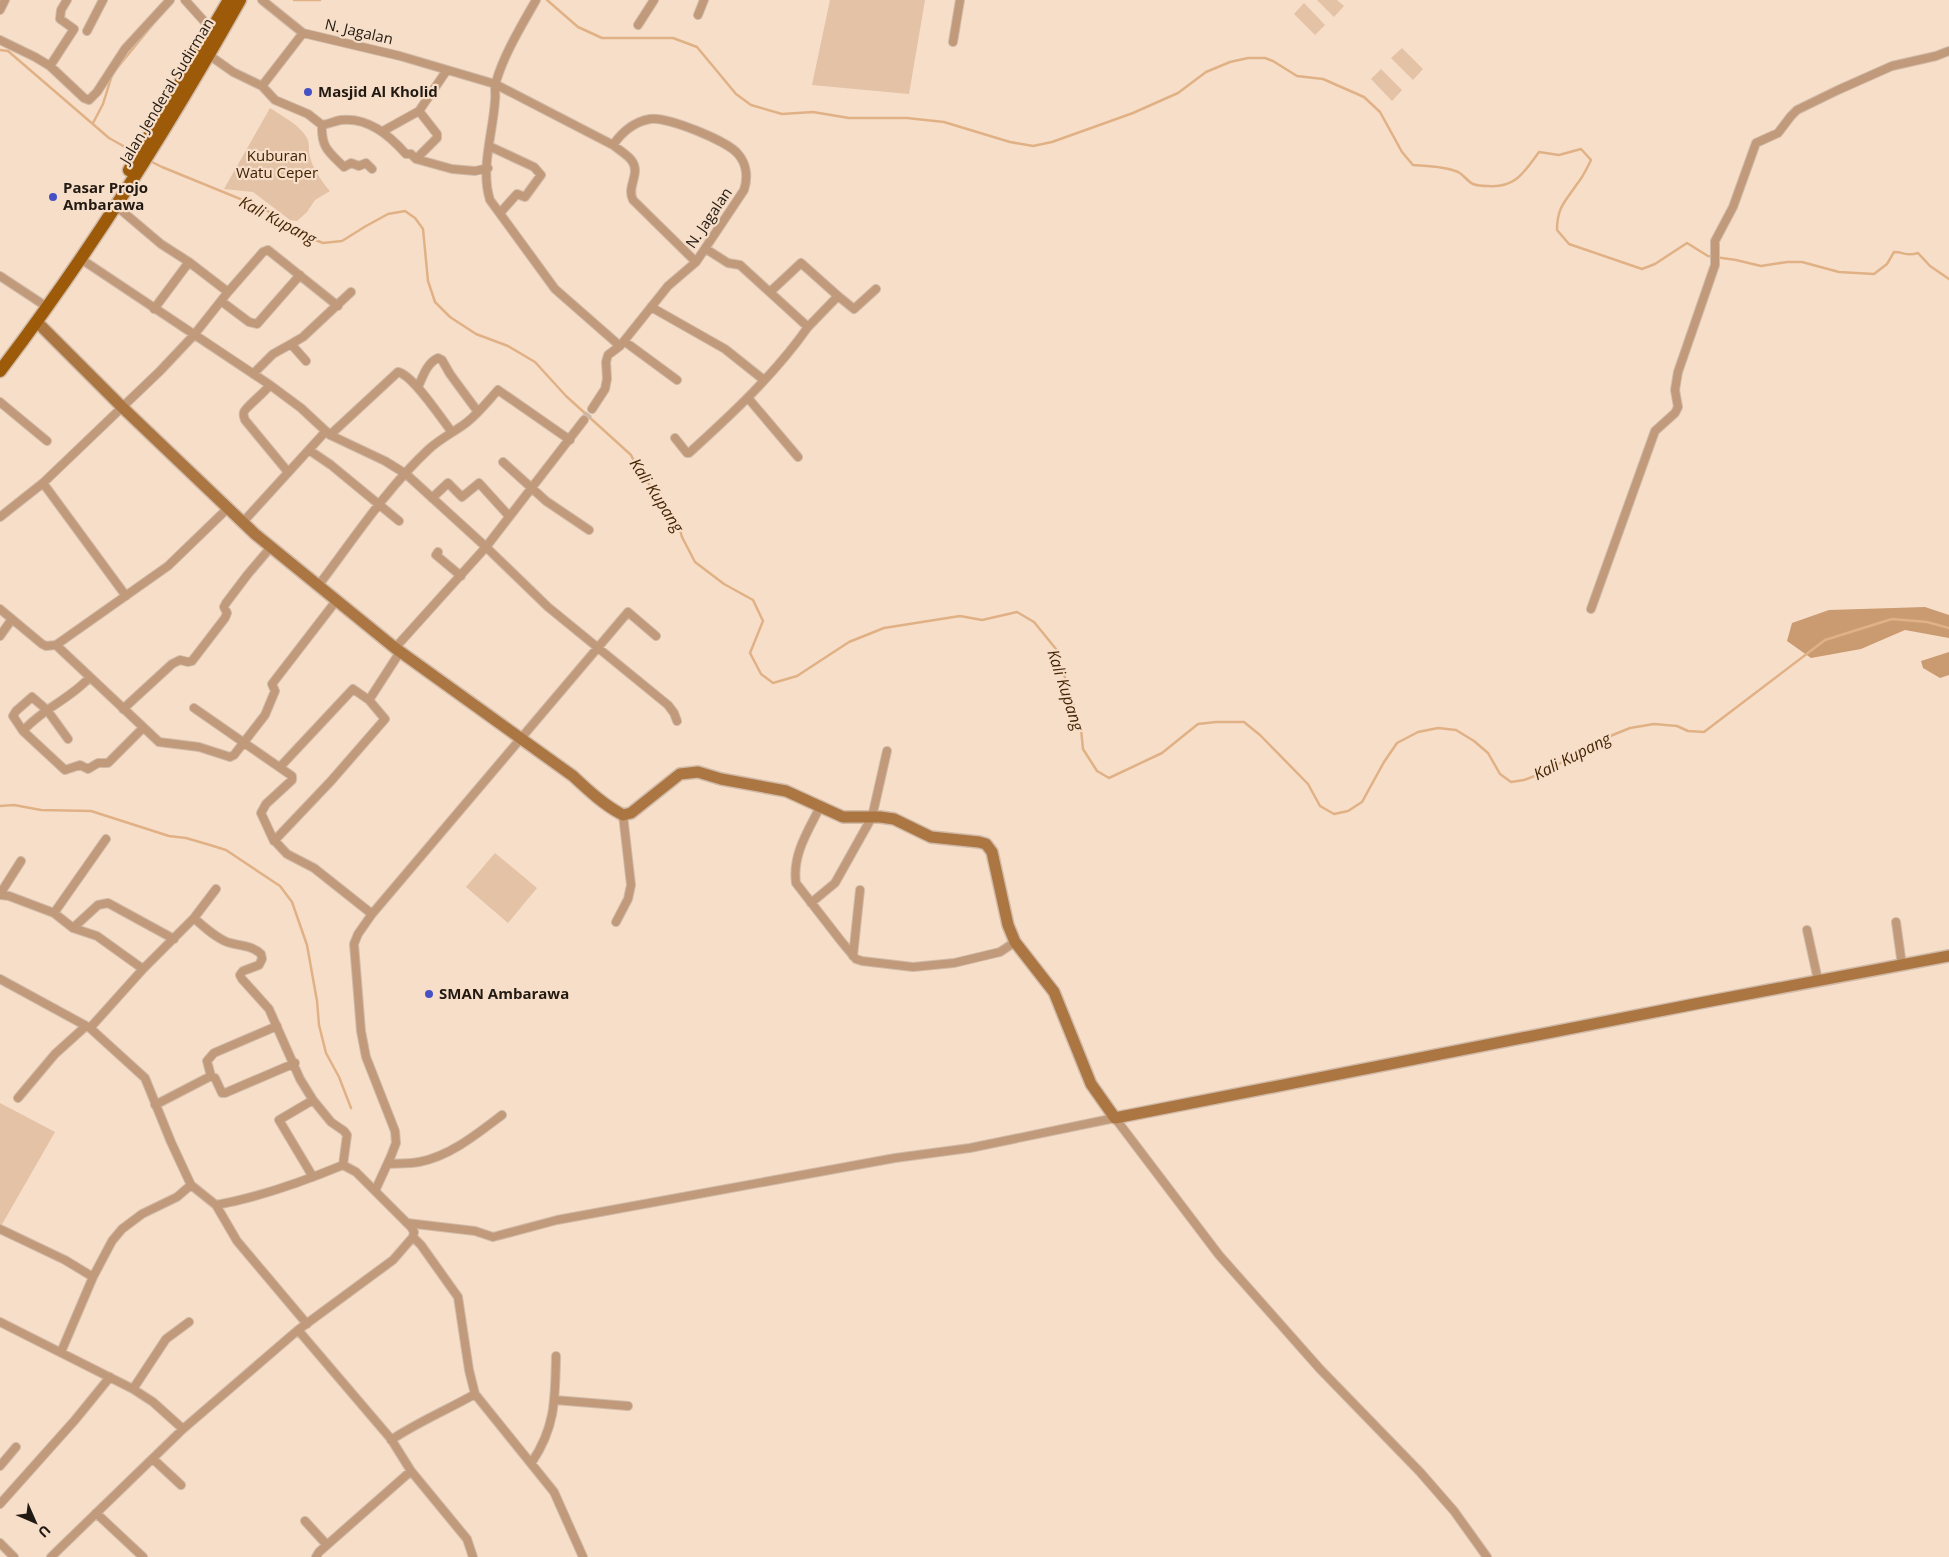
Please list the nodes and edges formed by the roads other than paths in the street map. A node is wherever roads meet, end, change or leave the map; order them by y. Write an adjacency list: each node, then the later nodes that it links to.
1 (5, 0): 13 (street)
2 (67, 0): 23 (street)
3 (103, 0): 17 (street)
4 (170, 0): 23 (street)
5 (185, 0): 16 (street)
6 (229, 0): 16 (main road, Jalan Jenderal Sudirman)
7 (240, 0): 22 (main road, Jalan Jenderal Sudirman)
8 (262, 0): 18 (street, N. Jagalan)
9 (536, 0): 25 (street)
10 (654, 0): 15 (street)
11 (704, 0): 14 (street)
12 (960, 0): 20 (street)
13 (0, 10)
14 (698, 15)
15 (638, 25)
16 (212, 30): 30 (main road, Jalan Jenderal Sudirman)
17 (87, 31)
18 (303, 33): 24 (street, N. Jagalan); 26 (street, N. Jagalan)
19 (0, 40): 23 (street)
20 (952, 42)
21 (1949, 51): 102 (street)
22 (208, 55): 26 (street); 30 (main road, Jalan Jenderal Sudirman)
23 (50, 66)
24 (447, 70): 25 (street, N. Jagalan); 27 (street)
25 (495, 84): 31 (street, N. Jagalan); 32 (street)
26 (262, 86): 28 (street)
27 (419, 111): 29 (street); 33 (street)
28 (322, 125): 29 (street); 36 (street)
29 (383, 131): 33 (street)
30 (150, 142): 34 (main road, Jalan Jenderal Sudirman)
31 (613, 145): 39 (street, N. Jagalan); 42 (street, N. Jagalan)
32 (489, 146): 35 (street); 38 (street)
33 (416, 159): 35 (street)
34 (137, 164): 37 (main road, Jalan Jenderal Sudirman); 51 (main road, Jalan Jenderal Sudirman)
35 (488, 168): 38 (street)
36 (372, 169)
37 (115, 205): 40 (main road, Jalan Jenderal Sudirman); 41 (street)
38 (500, 213): 58 (street)
39 (706, 249): 42 (street, N. Jagalan); 48 (street)
40 (81, 259): 54 (street); 55 (main road, Jalan Jenderal Sudirman)
41 (189, 262): 46 (street); 54 (street)
42 (696, 262): 53 (street, N. Jagalan)
43 (300, 275): 46 (street); 50 (street); 52 (street)
44 (0, 276): 51 (street)
45 (876, 289): 49 (street)
46 (228, 292): 50 (street)
47 (352, 292): 52 (street)
48 (770, 292): 49 (street); 56 (street)
49 (838, 296): 56 (street)
50 (221, 301): 57 (street)
51 (41, 303): 60 (main road, Jalan Jenderal Sudirman)
52 (338, 306): 59 (street)
53 (651, 307): 58 (street, N. Jagalan); 65 (street)
54 (154, 308): 57 (street)
55 (37, 322): 62 (main road, Jalan Jenderal Sudirman); 70 (street)
56 (808, 327): 65 (street)
57 (194, 335): 63 (street); 70 (street)
58 (622, 343): 64 (street); 71 (street, N. Jagalan)
59 (291, 344): 61 (street); 63 (street)
60 (0, 357)
61 (306, 361)
62 (0, 371)
63 (253, 374): 66 (street)
64 (677, 380)
65 (764, 380): 68 (street)
66 (270, 385): 75 (street); 82 (street)
67 (418, 387): 72 (street); 74 (street); 75 (street)
68 (748, 398): 76 (street); 80 (street)
69 (0, 402): 78 (street)
70 (122, 407): 84 (street); 88 (street)
71 (592, 409)
72 (478, 412): 74 (street); 77 (street)
73 (584, 420): 77 (street)
74 (451, 431): 83 (street)
75 (328, 433): 79 (street); 83 (street)
76 (675, 438)
77 (570, 440): 85 (street)
78 (47, 441)
79 (308, 450): 82 (street); 87 (street)
80 (798, 456)
81 (503, 462): 85 (street)
82 (288, 472): 92 (street)
83 (406, 474): 86 (street); 87 (street)
84 (43, 483): 90 (street); 99 (street)
85 (530, 488): 89 (street); 93 (street)
86 (432, 498): 89 (street); 95 (street)
87 (379, 506): 91 (street); 98 (street)
88 (227, 509): 92 (street); 99 (street)
89 (509, 516): 95 (street)
90 (0, 517)
91 (399, 521)
92 (243, 522): 94 (street)
93 (589, 530)
94 (271, 547): 98 (street); 113 (street)
95 (486, 547): 97 (street); 107 (street)
96 (438, 552): 97 (street)
97 (461, 576): 108 (street)
98 (318, 586): 100 (street)
99 (126, 596): 106 (street)
100 (336, 601): 108 (street); 119 (street)
101 (0, 609): 103 (street)
102 (1591, 609)
103 (12, 619): 104 (street); 106 (street)
104 (0, 636)
105 (656, 636): 107 (street)
106 (56, 645): 109 (street)
107 (597, 648): 114 (street); 118 (street)
108 (397, 650): 110 (street); 118 (street)
109 (89, 678): 112 (street); 113 (street)
110 (368, 700): 121 (street); 126 (street)
111 (194, 708): 119 (street)
112 (47, 710): 116 (street); 116 (street); 117 (street)
113 (123, 710): 115 (street)
114 (678, 721)
115 (143, 728): 116 (street); 119 (street)
116 (23, 731)
117 (68, 739)
118 (521, 739): 123 (street); 133 (street)
119 (243, 741): 121 (street)
120 (887, 751): 124 (street)
121 (280, 767): 126 (street)
122 (820, 807): 123 (street); 124 (street); 131 (street)
123 (623, 815): 135 (street)
124 (872, 817): 131 (street); 140 (street)
125 (106, 839): 132 (street)
126 (274, 840): 133 (street)
127 (21, 860): 130 (street)
128 (216, 889): 134 (street)
129 (860, 890): 141 (street)
130 (0, 895): 132 (street)
131 (811, 903): 141 (street)
132 (54, 913): 137 (street)
133 (372, 914): 156 (street)
134 (194, 918): 139 (street); 147 (street)
135 (616, 922)
136 (1896, 922): 143 (street)
137 (73, 928): 139 (street); 144 (street)
138 (1807, 930): 146 (street)
139 (174, 939): 144 (street)
140 (1015, 942): 141 (street); 155 (street)
141 (853, 956)
142 (1949, 956): 143 (street)
143 (1902, 965): 146 (street)
144 (143, 969): 148 (street)
145 (0, 980): 148 (street)
146 (1818, 980): 155 (street)
147 (277, 1026): 149 (street); 150 (street)
148 (88, 1027): 151 (street); 153 (street)
149 (295, 1063): 150 (street); 152 (street)
150 (211, 1076): 153 (street)
151 (18, 1098)
152 (313, 1100): 157 (street); 158 (street)
153 (155, 1105): 159 (street)
154 (502, 1115): 156 (street)
155 (1115, 1118): 162 (street); 196 (street)
156 (388, 1164): 160 (street)
157 (343, 1165): 158 (street); 160 (street)
158 (313, 1177): 161 (street)
159 (191, 1185): 161 (street); 165 (street)
160 (375, 1191): 162 (street)
161 (216, 1204): 168 (street)
162 (407, 1223): 164 (street)
163 (0, 1229): 165 (street)
164 (414, 1238): 168 (street); 174 (street)
165 (93, 1277): 170 (street)
166 (0, 1322): 170 (street)
167 (189, 1322): 173 (street)
168 (307, 1324): 169 (street)
169 (298, 1330): 177 (street); 178 (street)
170 (61, 1352): 172 (street)
171 (556, 1356): 175 (street)
172 (110, 1377): 173 (street); 185 (street)
173 (133, 1389): 177 (street)
174 (475, 1394): 178 (street); 181 (street)
175 (555, 1400): 176 (street); 181 (street)
176 (628, 1406)
177 (183, 1429): 180 (street)
178 (391, 1440): 183 (street)
179 (16, 1447): 182 (street)
180 (153, 1459): 184 (street); 186 (street)
181 (532, 1462): 195 (street)
182 (0, 1466)
183 (412, 1472): 189 (street); 194 (street)
184 (181, 1485)
185 (0, 1504)
186 (96, 1513): 191 (street); 192 (street)
187 (305, 1521): 189 (street)
188 (0, 1543): 190 (street)
189 (328, 1545): 193 (street)
190 (14, 1557)
191 (51, 1557)
192 (143, 1557)
193 (316, 1557)
194 (473, 1557)
195 (583, 1557)
196 (1487, 1557)

